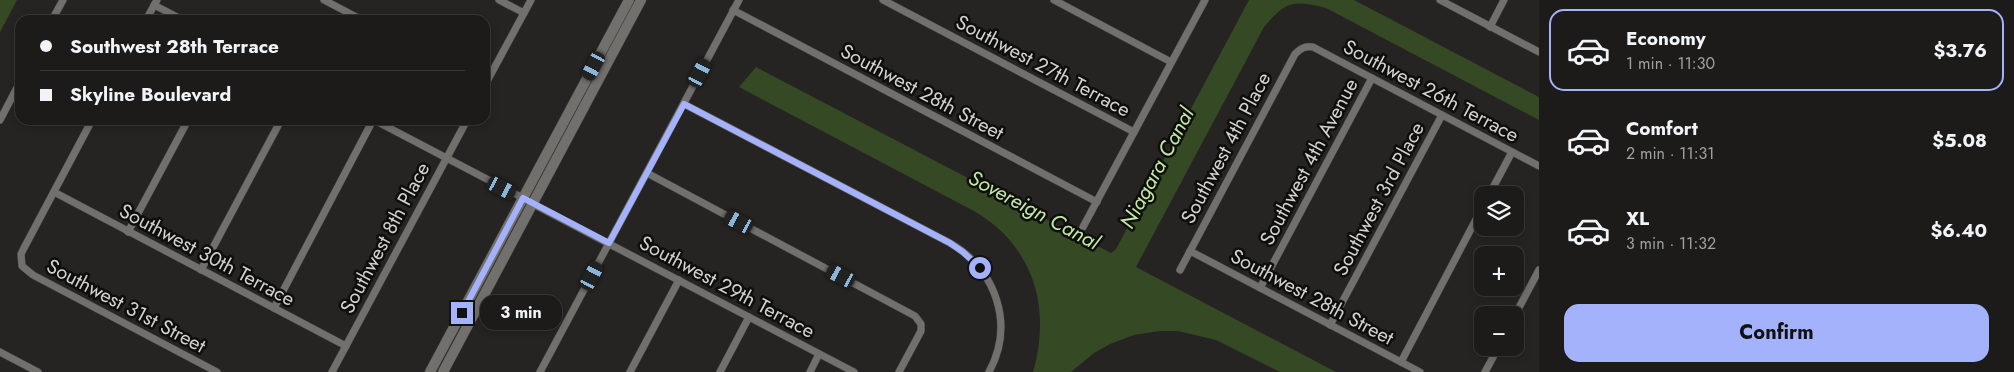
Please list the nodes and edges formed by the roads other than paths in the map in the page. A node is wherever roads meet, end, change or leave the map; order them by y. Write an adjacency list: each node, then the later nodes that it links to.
1 (63, 0): 16 (street)
2 (324, 0): 19 (street)
3 (500, 0): 15 (street)
4 (531, 0): 15 (street)
5 (629, 0): 43 (street)
6 (641, 0): 45 (street)
7 (738, 0): 14 (street)
8 (883, 0): 36 (street, Southwest 27th Terrace)
9 (1054, 0): 23 (street)
10 (1205, 0): 23 (street)
11 (1440, 0): 20 (street)
12 (1504, 0): 20 (street)
13 (156, 3): 17 (street); 18 (street)
14 (733, 10): 27 (street); 44 (street, Southwest 28th Street)
15 (524, 13): 24 (street)
16 (55, 15)
17 (149, 15)
18 (175, 15)
19 (352, 15)
20 (1490, 27): 22 (street)
21 (1307, 46): 25 (street, Southwest 26th Terrace); 50 (street, Southwest 4th Place)
22 (1539, 52)
23 (1172, 62): 36 (street)
24 (490, 76)
25 (1372, 78): 28 (street, Southwest 26th Terrace); 55 (street, Southwest 4th Avenue)
26 (15, 92): 29 (street)
27 (684, 104): 40 (street); 76 (street)
28 (1442, 115): 37 (street, Southwest 26th Terrace); 59 (street, Southwest 3rd Place)
29 (0, 120)
30 (89, 125): 42 (street)
31 (185, 125): 48 (street)
32 (278, 125): 51 (street)
33 (370, 125): 57 (street)
34 (383, 125): 38 (street)
35 (464, 125): 38 (street, Southwest 8th Place)
36 (1134, 132): 44 (street)
37 (1512, 152): 39 (street, Southwest 26th Terrace); 41 (street)
38 (446, 158): 43 (street); 60 (street, Southwest 8th Place)
39 (1539, 166)
40 (647, 173): 49 (street); 75 (street)
41 (1494, 186)
42 (54, 192): 48 (street, Southwest 30th Terrace); 66 (street, Southwest 31st Street)
43 (523, 198): 45 (street); 68 (street)
44 (1097, 202): 47 (street)
45 (533, 204): 49 (street, Southwest 29th Terrace); 69 (street)
46 (1474, 223): 64 (street)
47 (1083, 227)
48 (128, 232): 51 (street, Southwest 30th Terrace)
49 (609, 243): 54 (street, Southwest 29th Terrace); 70 (street)
50 (1190, 251): 52 (street, Southwest 4th Place); 55 (street, Southwest 28th Street)
51 (201, 270): 57 (street, Southwest 30th Terrace)
52 (1180, 270)
53 (1539, 270): 56 (street)
54 (679, 280): 58 (street, Southwest 29th Terrace); 71 (street)
55 (1260, 288): 59 (street, Southwest 28th Street)
56 (1520, 306)
57 (274, 308): 60 (street, Southwest 30th Terrace)
58 (749, 317): 62 (street, Southwest 29th Terrace); 72 (street)
59 (1330, 325): 64 (street, Southwest 28th Street)
60 (346, 346): 67 (street, Southwest 8th Place)
61 (0, 352): 65 (street)
62 (819, 354): 73 (street); 74 (street, Southwest 29th Terrace)
63 (1494, 356): 78 (street)
64 (1401, 362): 77 (street, Southwest 28th Street)
65 (38, 372)
66 (217, 372)
67 (332, 372)
68 (430, 372)
69 (442, 372)
70 (540, 372)
71 (630, 372)
72 (720, 372)
73 (810, 372)
74 (854, 372)
75 (899, 372)
76 (989, 372)
77 (1420, 372)
78 (1485, 372)

